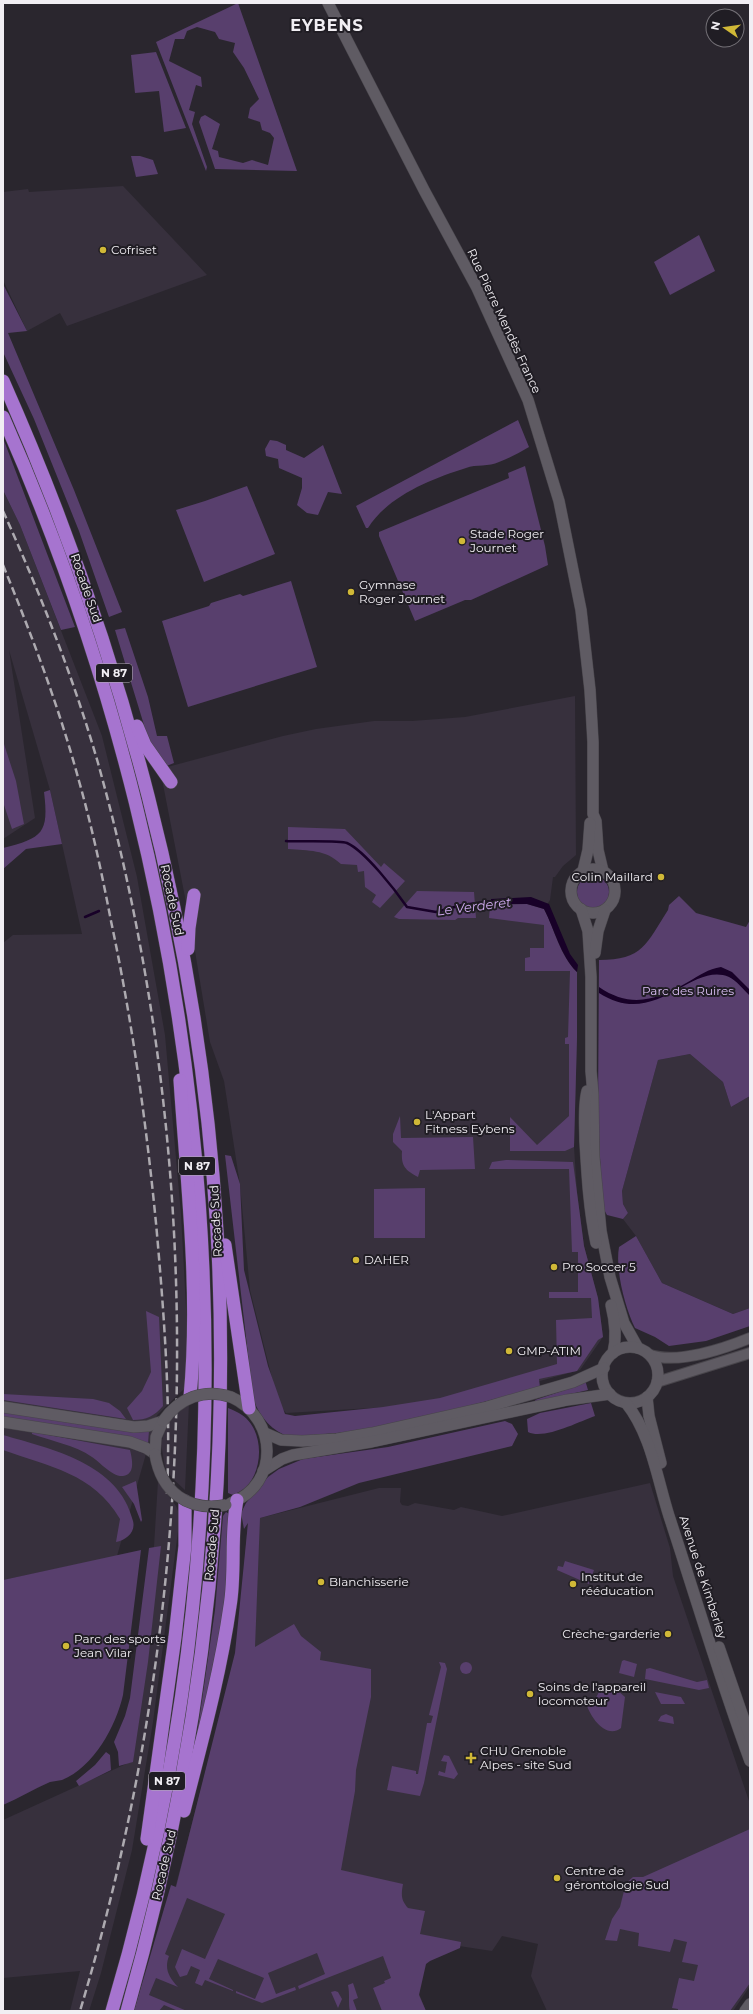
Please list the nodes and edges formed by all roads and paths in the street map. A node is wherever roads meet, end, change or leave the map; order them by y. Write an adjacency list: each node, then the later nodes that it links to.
1 (328, 3): 6 (main road, Rue Pierre Mendès France)
2 (3, 381): 4 (highway, Rocade Sud / N 87)
3 (3, 417): 12 (highway, Rocade Sud / N 87)
4 (94, 613): 5 (highway, N 87); 13 (highway, Rocade Sud / N 87)
5 (171, 782)
6 (593, 817): 7 (main road, Rue Pierre Mendès France); 8 (main road, Rue Pierre Mendès France)
7 (603, 870): 8 (main road); 11 (main road)
8 (583, 871): 10 (main road)
9 (194, 895): 13 (highway)
10 (581, 909): 11 (main road); 14 (main road)
11 (605, 910): 14 (main road)
12 (172, 976): 25 (highway); 41 (highway, Rocade Sud / N 87)
13 (187, 977): 16 (highway, Rocade Sud / N 87)
14 (591, 977): 15 (main road)
15 (591, 1071): 18 (main road); 19 (main road)
16 (208, 1127): 29 (highway); 39 (highway, Rocade Sud / N 87)
17 (750, 1338): 21 (street)
18 (638, 1348): 19 (main road); 21 (main road)
19 (613, 1353): 22 (main road)
20 (750, 1353): 23 (street)
21 (650, 1355): 23 (main road)
22 (604, 1368): 24 (main road); 32 (main road)
23 (657, 1382): 26 (main road)
24 (610, 1394): 27 (main road); 34 (main road)
25 (190, 1397): 29 (main road, bridge); 30 (main road, bridge)
26 (647, 1397): 27 (main road); 37 (main road, Avenue de Kimberley)
27 (626, 1403): 38 (main road, Avenue de Kimberley)
28 (3, 1407): 30 (main road)
29 (249, 1408): 32 (main road)
30 (163, 1421): 33 (main road)
31 (3, 1422): 33 (main road)
32 (265, 1433): 34 (main road)
33 (155, 1454): 35 (main road, bridge)
34 (263, 1471): 36 (main road)
35 (185, 1501): 36 (main road, bridge); 41 (highway)
36 (232, 1502): 39 (highway)
37 (750, 1737)
38 (750, 1761)
39 (168, 1849): 42 (highway, Rocade Sud / N 87)
40 (750, 2004): 43 (main road)
41 (113, 2007)
42 (127, 2011)
43 (745, 2011)

